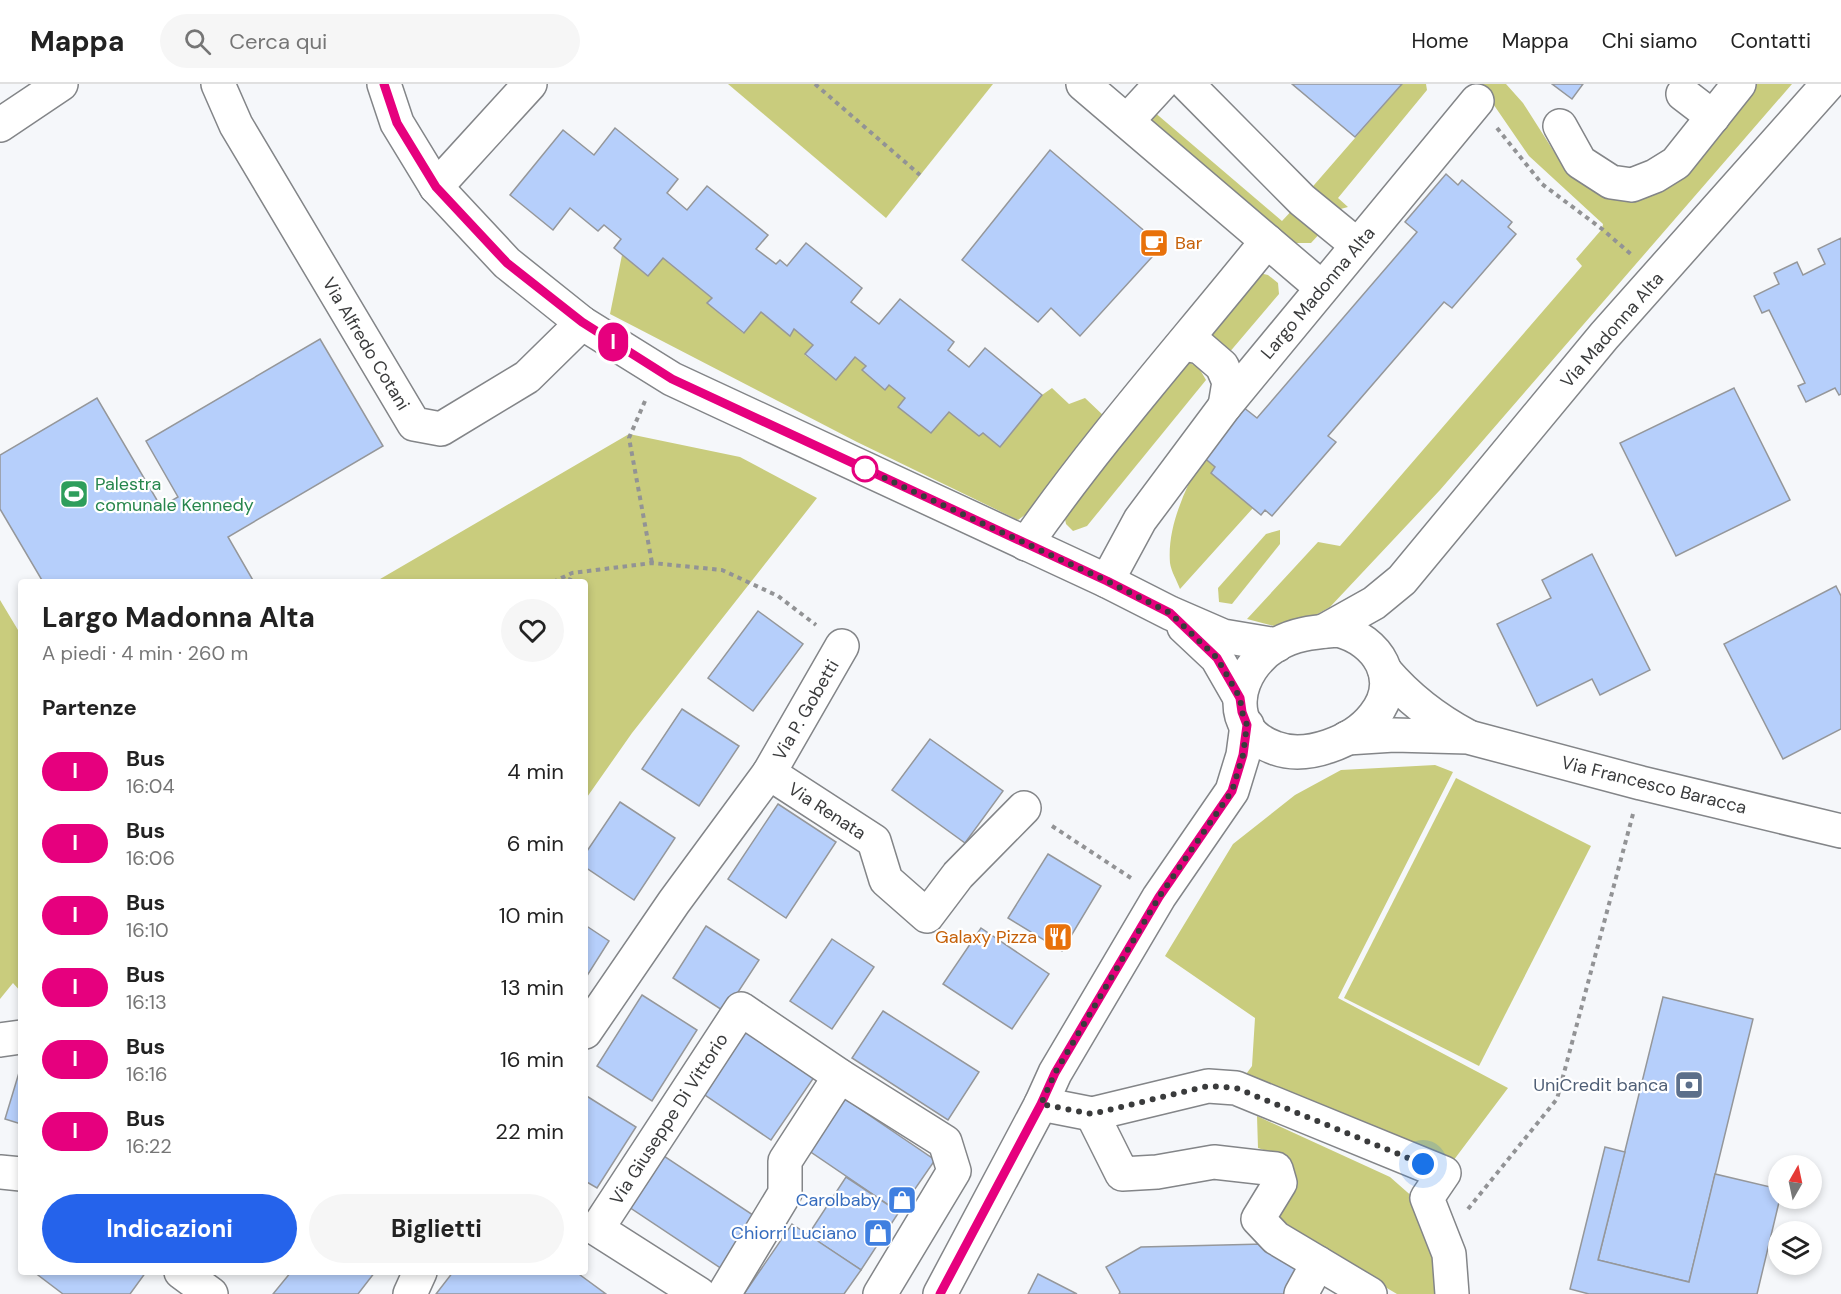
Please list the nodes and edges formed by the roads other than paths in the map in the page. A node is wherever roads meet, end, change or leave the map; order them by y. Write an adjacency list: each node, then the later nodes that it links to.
1 (61, 84): 14 (street)
2 (218, 84): 20 (street, Via Alfredo Cotani)
3 (384, 84): 16 (street)
4 (530, 84): 16 (street)
5 (1083, 84): 13 (street)
6 (1161, 84): 13 (street)
7 (1187, 84): 18 (street)
8 (1739, 84): 12 (street)
9 (1828, 84): 24 (street, Via Madonna Alta)
10 (1683, 94): 12 (street)
11 (1477, 101): 18 (street, Largo Madonna Alta)
12 (1713, 117): 15 (street)
13 (1127, 121): 17 (street)
14 (0, 125)
15 (1560, 126)
16 (436, 187): 20 (street)
17 (1267, 241): 19 (street); 21 (street)
18 (1357, 245): 19 (street, Largo Madonna Alta)
19 (1322, 288): 22 (street, Largo Madonna Alta)
20 (582, 322): 23 (street)
21 (1184, 344): 22 (street); 23 (street)
22 (1225, 406): 25 (street, Largo Madonna Alta)
23 (1026, 544): 25 (street)
24 (1402, 580): 27 (street, Via Madonna Alta); 30 (street, Via Madonna Alta)
25 (1107, 581): 26 (street)
26 (1170, 613): 28 (street); 31 (street)
27 (1324, 631): 28 (street, Via Madonna Alta); 30 (street, Via Madonna Alta)
28 (1276, 645): 31 (street, Via Madonna Alta)
29 (842, 646): 35 (street, Via P. Gobetti)
30 (1384, 667): 32 (street, Via Francesco Baracca); 33 (street, Via Madonna Alta)
31 (1244, 712): 34 (street, Via Madonna Alta); 36 (street, Via Madonna Alta)
32 (1468, 737): 33 (street, Via Francesco Baracca); 38 (street, Via Francesco Baracca)
33 (1347, 738): 34 (street, Via Madonna Alta)
34 (1311, 750): 36 (street, Via Madonna Alta)
35 (769, 773): 37 (street, Via Renata); 39 (street, Via Renata)
36 (1232, 791): 43 (street, Via Madonna Alta)
37 (1024, 808)
38 (1841, 831)
39 (588, 1028)
40 (18, 1037): 41 (street)
41 (0, 1040)
42 (840, 1076): 50 (street, Via Giuseppe Di Vittorio); 53 (street, Via Giuseppe Di Vittorio); 54 (street)
43 (1041, 1104): 44 (street); 55 (street, Via Madonna Alta)
44 (1092, 1114): 47 (street); 58 (street)
45 (0, 1172): 46 (street)
46 (18, 1174)
47 (1318, 1263): 56 (street); 57 (street)
48 (185, 1275): 51 (street)
49 (419, 1275): 52 (street)
50 (893, 1289)
51 (210, 1294)
52 (410, 1294)
53 (699, 1294)
54 (724, 1294)
55 (940, 1294)
56 (1301, 1294)
57 (1370, 1294)
58 (1452, 1294)

